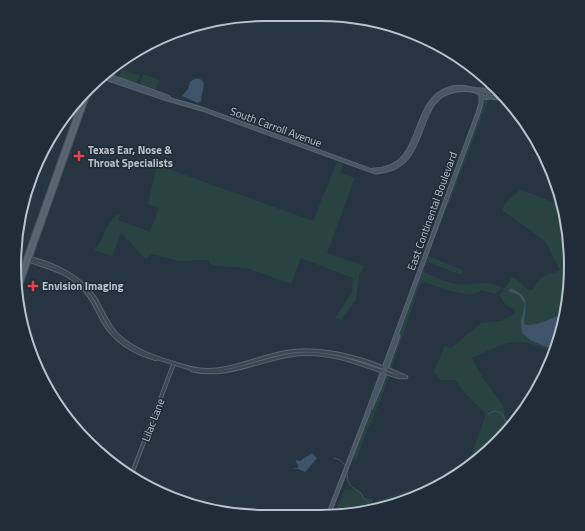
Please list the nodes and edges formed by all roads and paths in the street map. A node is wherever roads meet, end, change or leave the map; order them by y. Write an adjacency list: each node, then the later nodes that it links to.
1 (111, 77): 3 (main road, South Carroll Avenue)
2 (108, 79): 3 (main road, South Carroll Avenue)
3 (136, 87): 11 (main road, South Carroll Avenue); 11 (main road, South Carroll Avenue)
4 (486, 87): 5 (main road)
5 (483, 90): 6 (main road, South Carroll Avenue); 7 (main road); 14 (main road, South Carroll Avenue)
6 (488, 92): 8 (main road); 9 (main road, South Carroll Avenue)
7 (481, 95): 8 (main road, South Carroll Avenue); 12 (main road, East Continental Boulevard); 14 (main road, South Carroll Avenue)
8 (486, 97): 9 (main road); 12 (main road, East Continental Boulevard)
9 (495, 97)
10 (85, 101): 15 (main road)
11 (179, 101): 14 (main road, South Carroll Avenue)
12 (481, 103): 19 (main road, East Continental Boulevard)
13 (79, 107): 15 (main road)
14 (366, 169)
15 (27, 259): 16 (main road); 17 (main road); 18 (street)
16 (21, 273)
17 (22, 277)
18 (174, 364): 19 (street); 20 (street, Lilac Lane)
19 (384, 370): 19 (street); 21 (main road, East Continental Boulevard)
20 (133, 471)
21 (330, 509)

